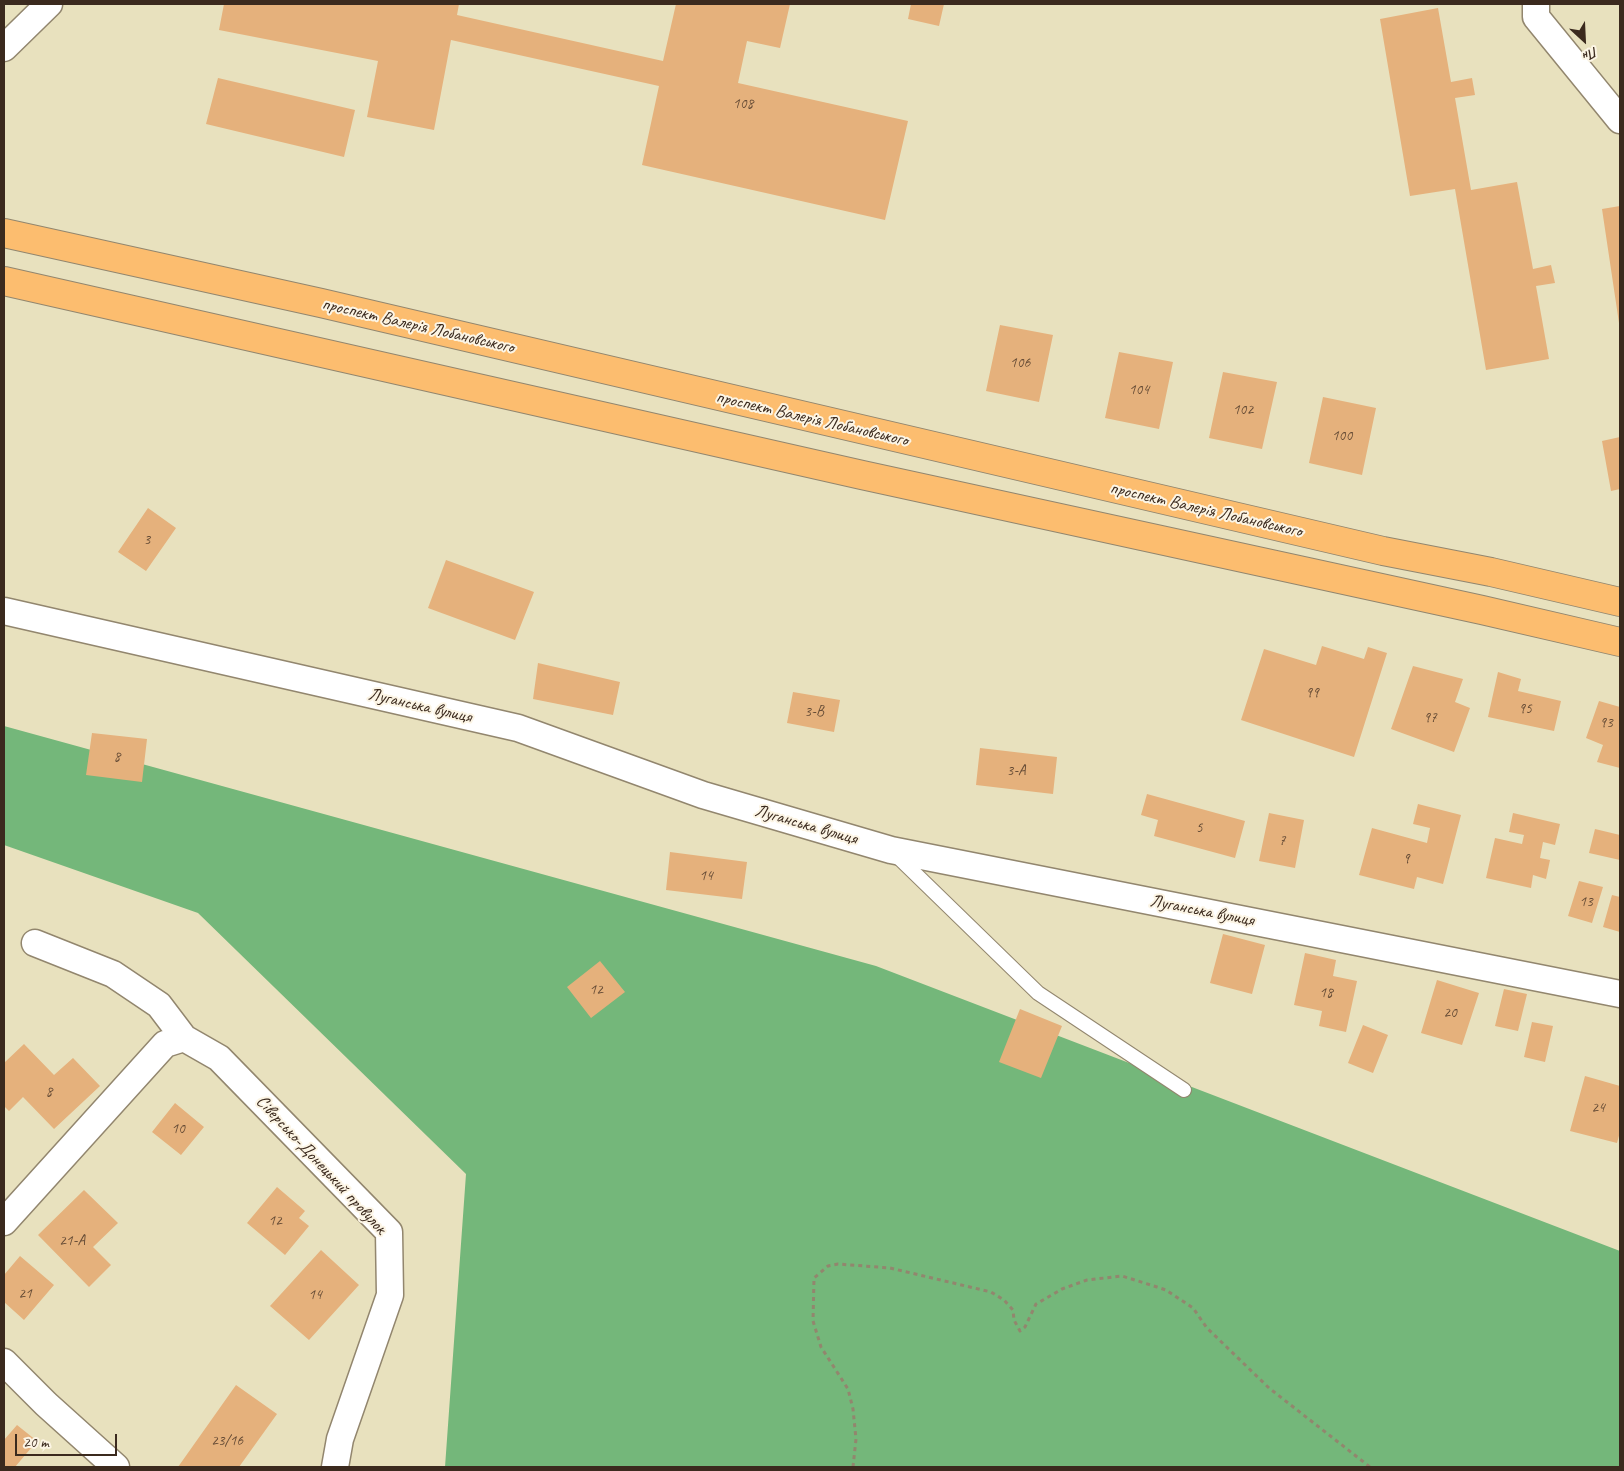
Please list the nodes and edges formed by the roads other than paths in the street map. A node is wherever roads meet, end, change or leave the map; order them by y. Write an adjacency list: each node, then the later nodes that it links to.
1 (49, 4): 3 (street)
2 (1536, 4): 4 (street)
3 (4, 48)
4 (1620, 120)
5 (4, 234): 7 (main road, проспект Валерія Лобановського)
6 (4, 281): 9 (main road)
7 (1620, 602)
8 (4, 611): 10 (street, Луганська вулиця)
9 (1620, 642)
10 (891, 850): 12 (street, Луганська вулиця); 14 (lane)
11 (35, 943): 13 (street, Сіверсько-Донецький провулок)
12 (1620, 994)
13 (184, 1038): 15 (street); 18 (street, Сіверсько-Донецький провулок)
14 (1184, 1090)
15 (4, 1222)
16 (4, 1362): 17 (street)
17 (116, 1467)
18 (335, 1467)

